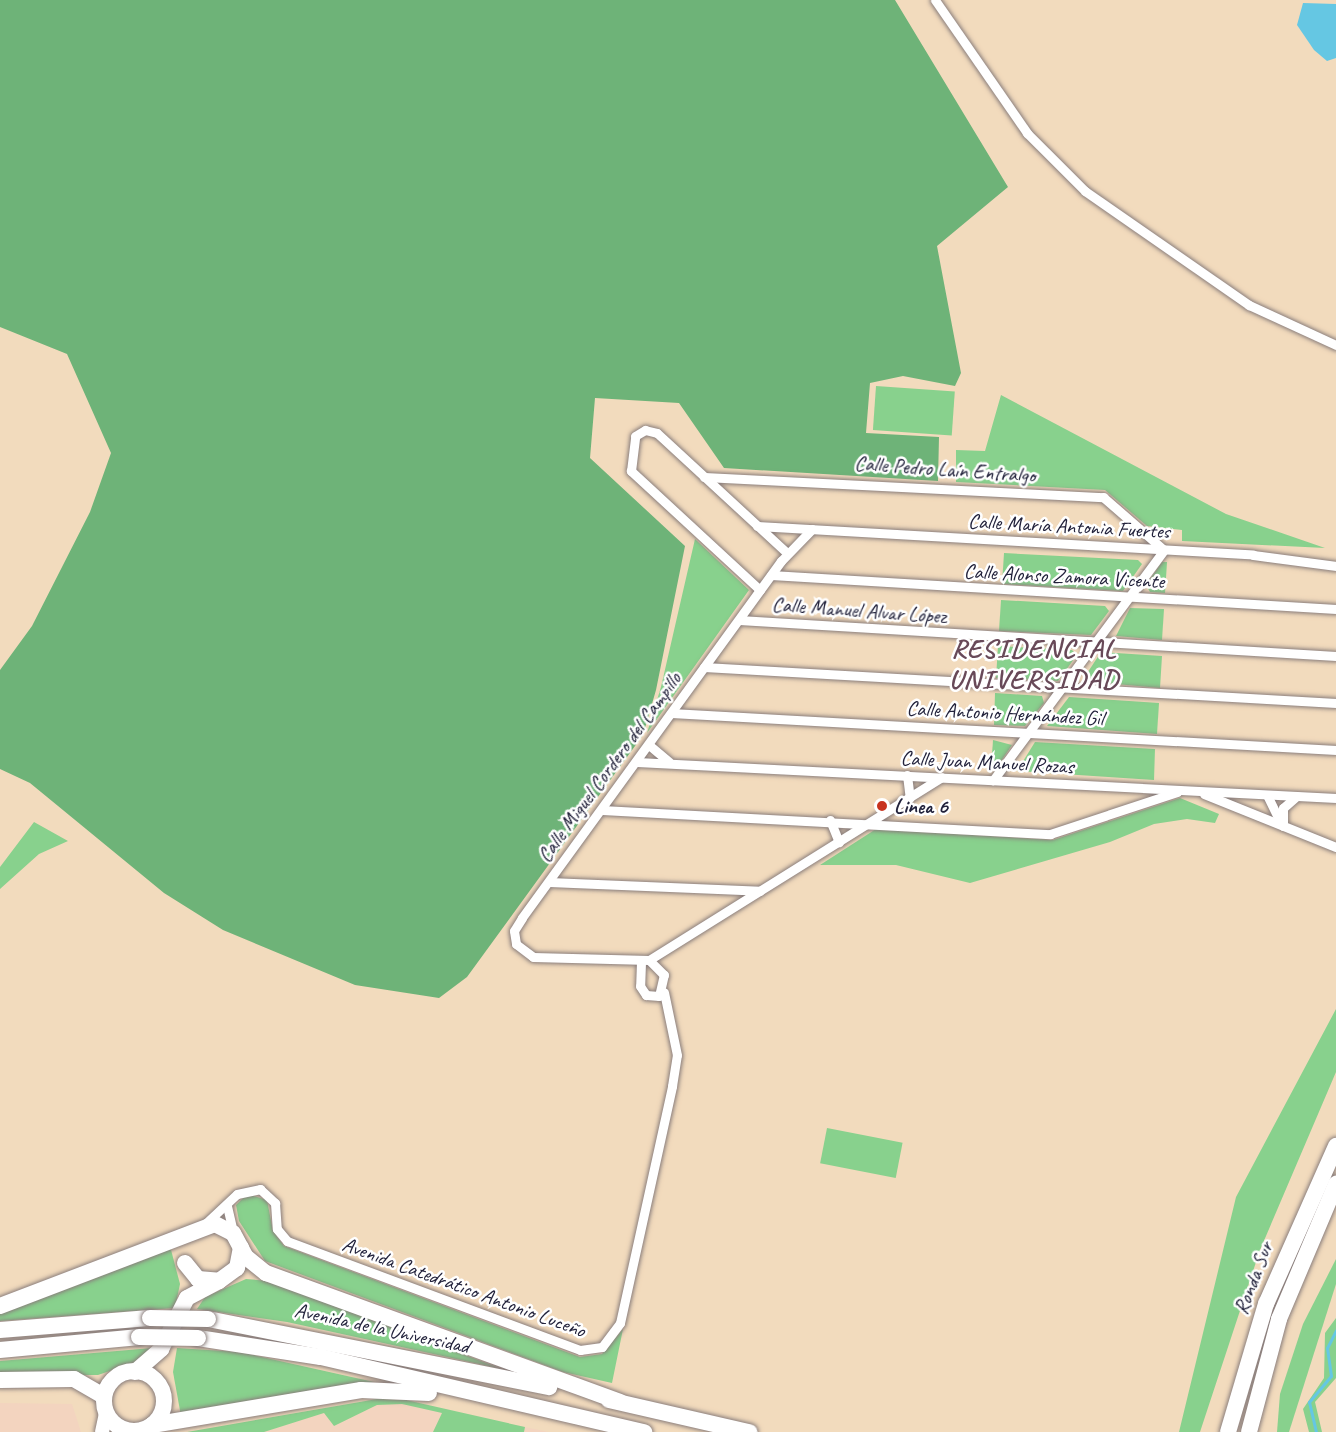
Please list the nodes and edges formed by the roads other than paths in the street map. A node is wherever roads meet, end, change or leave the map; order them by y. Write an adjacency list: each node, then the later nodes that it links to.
1 (935, 0): 2 (street)
2 (1336, 345)
3 (704, 477): 4 (street); 6 (street, Calle Pedro Laín Entralgo); 11 (street)
4 (757, 526): 5 (street, Calle María Antonia Fuertes); 7 (street)
5 (812, 529): 6 (street, Calle María Antonia Fuertes); 7 (street, Calle Miguel Cordero del Campillo)
6 (1164, 550): 8 (street, Calle María Antonia Fuertes); 12 (street)
7 (784, 557): 9 (street, Calle Miguel Cordero del Campillo); 10 (street)
8 (1336, 566)
9 (771, 575): 10 (street, Calle Alonso Zamora Vicente); 11 (street, Calle Miguel Cordero del Campillo)
10 (791, 579): 12 (street, Calle Alonso Zamora Vicente)
11 (760, 590): 14 (street, Calle Miguel Cordero del Campillo)
12 (1129, 597): 13 (street, Calle Alonso Zamora Vicente); 15 (street)
13 (1336, 609)
14 (739, 620): 15 (street, Calle Manuel Alvar López); 16 (street, Calle Miguel Cordero del Campillo)
15 (1094, 644): 17 (street, Calle Manuel Alvar López); 20 (street)
16 (715, 653): 18 (street, Calle Miguel Cordero del Campillo); 19 (street)
17 (1336, 656)
18 (704, 667): 19 (street); 22 (street, Calle Miguel Cordero del Campillo)
19 (726, 669): 20 (street)
20 (1063, 687): 21 (street); 23 (street)
21 (1336, 704)
22 (671, 713): 23 (street, Calle Antonio Hernández Gil); 24 (street, Calle Miguel Cordero del Campillo)
23 (1028, 733): 25 (street, Calle Antonio Hernández Gil); 30 (street)
24 (649, 745): 26 (street, Calle Miguel Cordero del Campillo); 27 (street)
25 (1336, 750)
26 (637, 762): 27 (street, Calle Juan Manuel Rozas); 40 (street, Calle Miguel Cordero del Campillo)
27 (671, 763): 28 (street, Calle Juan Manuel Rozas)
28 (907, 775): 29 (street, Calle Juan Manuel Rozas); 37 (street)
29 (942, 777): 30 (street, Calle Juan Manuel Rozas); 37 (street)
30 (993, 780): 31 (street, Calle Juan Manuel Rozas)
31 (1130, 788): 32 (street, Calle Juan Manuel Rozas); 39 (street)
32 (1184, 790): 33 (street, Calle Juan Manuel Rozas); 39 (street)
33 (1196, 791): 34 (street, Calle Juan Manuel Rozas); 41 (street)
34 (1254, 794): 35 (street, Calle Juan Manuel Rozas); 41 (street)
35 (1267, 795): 36 (street, Calle Juan Manuel Rozas); 44 (street)
36 (1297, 796): 38 (street, Calle Juan Manuel Rozas); 44 (street)
37 (910, 798): 43 (street)
38 (1336, 798)
39 (1133, 807): 43 (street)
40 (602, 810): 42 (street); 47 (street, Calle Miguel Cordero del Campillo)
41 (1248, 812): 44 (street)
42 (830, 820): 43 (street); 45 (street)
43 (872, 821): 45 (street)
44 (1283, 826): 46 (street)
45 (839, 842): 48 (street)
46 (1336, 847)
47 (549, 882): 48 (street); 50 (street, Calle Miguel Cordero del Campillo)
48 (760, 891): 49 (street)
49 (667, 950): 51 (street); 52 (street)
50 (622, 961): 51 (street, Calle Miguel Cordero del Campillo); 53 (street)
51 (645, 961): 52 (street); 53 (street)
52 (660, 966): 54 (street, Avenida Catedrático Antonio Luceño)
53 (638, 973): 55 (street, Avenida Catedrático Antonio Luceño)
54 (664, 992): 55 (street); 56 (street, Avenida Catedrático Antonio Luceño)
55 (649, 996): 56 (street, Avenida Catedrático Antonio Luceño)
56 (665, 1015): 59 (street, Avenida Catedrático Antonio Luceño)
57 (1336, 1146): 79 (highway, Ronda Sur)
58 (1336, 1184): 80 (highway, Ronda Sur)
59 (227, 1206): 60 (street, Avenida Catedrático Antonio Luceño); 61 (street)
60 (201, 1226): 61 (highway); 62 (highway); 65 (highway)
61 (237, 1240): 63 (highway); 73 (highway)
62 (184, 1263): 63 (highway); 64 (highway)
63 (219, 1281): 64 (highway)
64 (187, 1298): 67 (highway)
65 (0, 1306)
66 (0, 1330): 73 (highway, Avenida de la Universidad, bridge)
67 (160, 1349): 69 (highway); 71 (highway)
68 (0, 1350): 72 (highway, Avenida de la Universidad, bridge)
69 (135, 1372): 71 (highway); 74 (highway)
70 (0, 1380): 74 (highway)
71 (158, 1384): 75 (highway)
72 (492, 1398): 75 (highway); 77 (highway, Avenida de la Universidad)
73 (620, 1402): 78 (highway, Avenida de la Universidad)
74 (105, 1405): 75 (highway); 76 (main road)
75 (144, 1429)
76 (102, 1432)
77 (644, 1432)
78 (749, 1432)
79 (1228, 1432)
80 (1249, 1432)

